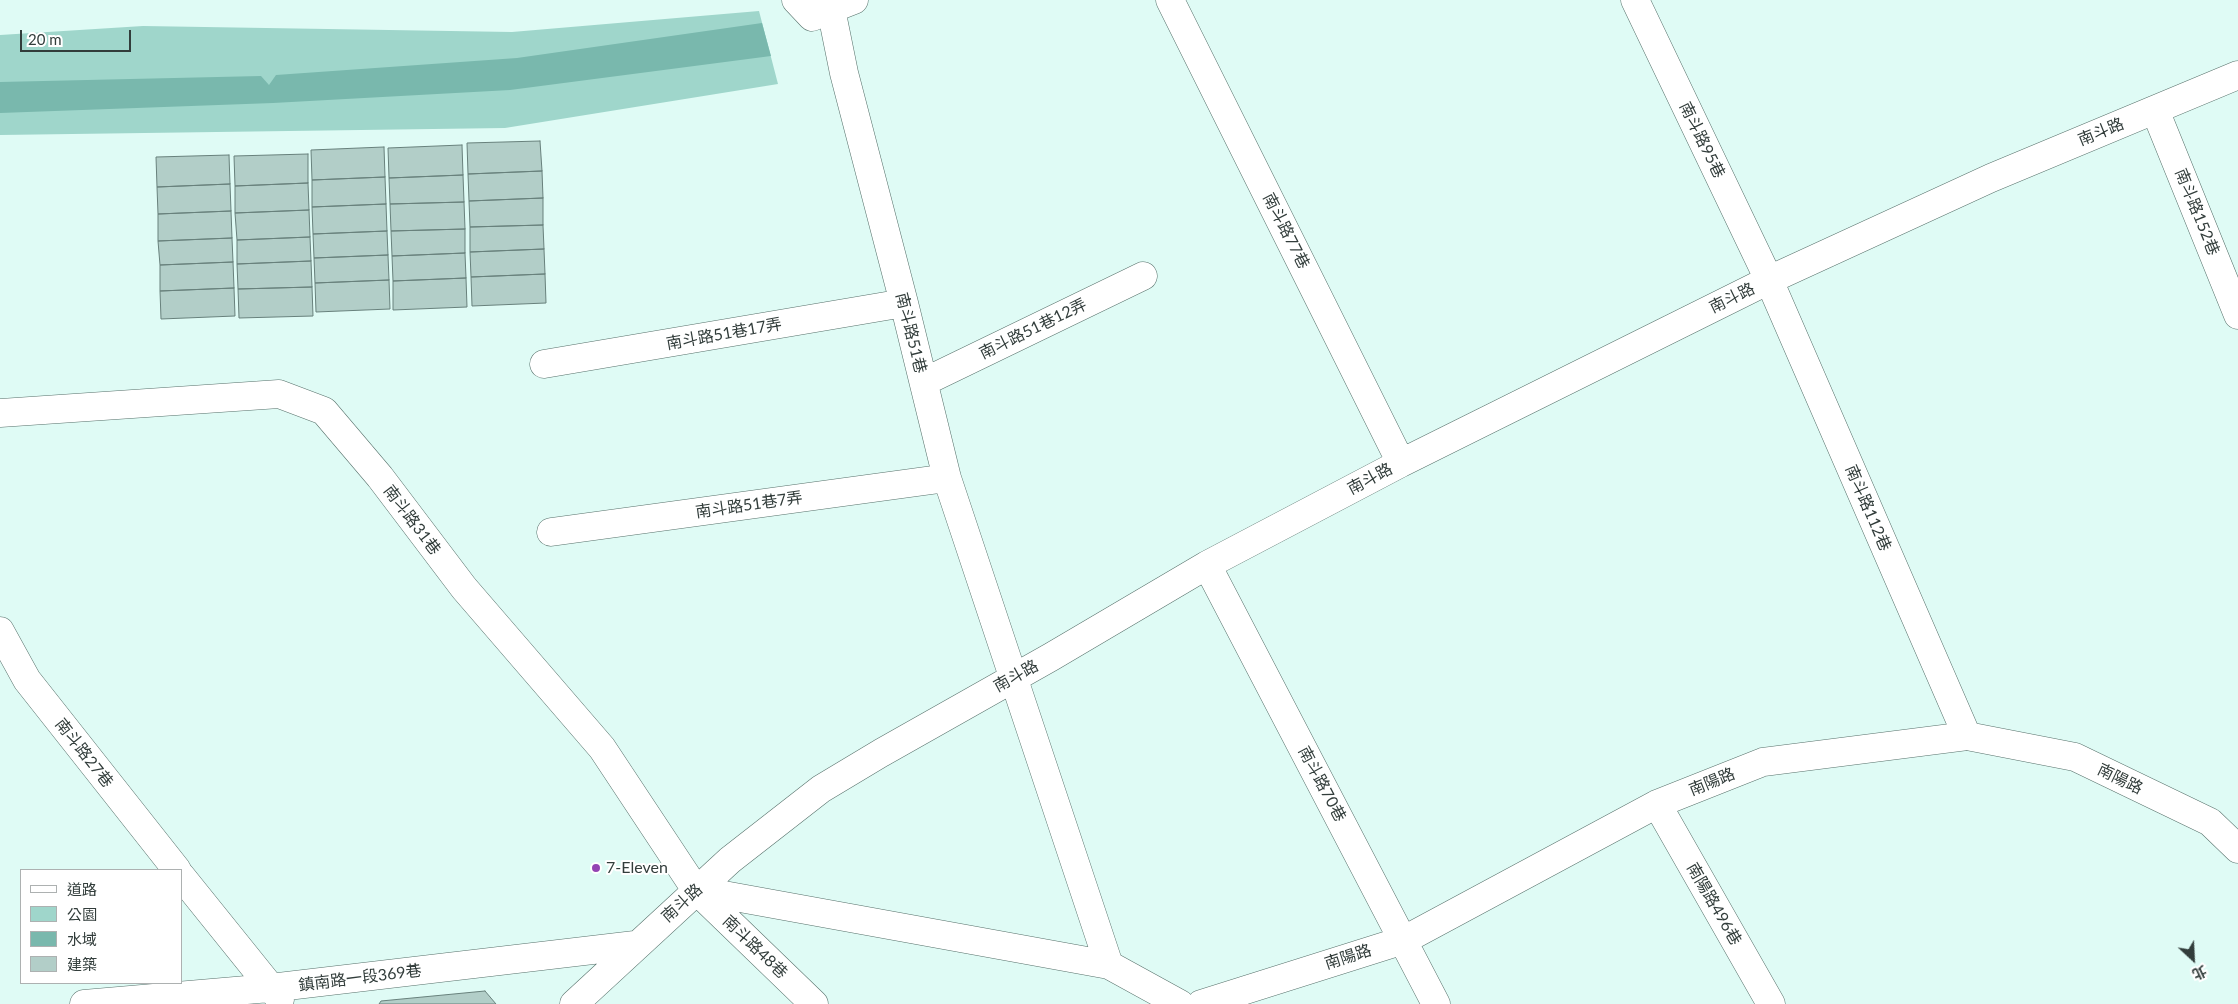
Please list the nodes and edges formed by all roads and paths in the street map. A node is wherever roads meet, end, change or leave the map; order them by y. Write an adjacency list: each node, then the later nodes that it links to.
1 (796, 0): 4 (street)
2 (1170, 0): 14 (street, 南斗路77巷)
3 (1635, 0): 8 (street, 南斗路95巷)
4 (842, 4): 9 (street, 南斗路51巷)
5 (2238, 76): 6 (street, 南斗路)
6 (2156, 110): 8 (street, 南斗路); 10 (street, 南斗路152巷)
7 (1143, 276): 12 (street, 南斗路51巷12弄)
8 (1769, 280): 14 (street, 南斗路); 20 (street, 南斗路112巷)
9 (904, 303): 11 (street, 南斗路51巷17弄); 12 (street, 南斗路51巷)
10 (2238, 314)
11 (544, 364)
12 (924, 382): 15 (street, 南斗路51巷)
13 (0, 413): 25 (street, 南斗路31巷)
14 (1401, 463): 17 (street, 南斗路)
15 (947, 478): 16 (street, 南斗路51巷7弄); 19 (street, 南斗路51巷)
16 (551, 532)
17 (1207, 565): 19 (street, 南斗路); 26 (street, 南斗路70巷)
18 (0, 631): 23 (street, 南斗路27巷)
19 (1012, 678): 25 (street, 南斗路); 28 (street, 南斗路51巷)
20 (1967, 736): 21 (street, 南陽路); 22 (street, 南陽路)
21 (1657, 804): 26 (street, 南陽路); 36 (street, 南陽路496巷)
22 (2238, 849)
23 (176, 869)
24 (182, 877): 29 (street)
25 (696, 890): 27 (street, 南斗路); 28 (street); 32 (street, 南斗路48巷)
26 (1404, 940): 34 (street, 南陽路); 35 (street, 南斗路70巷)
27 (635, 946): 29 (street, 鎮南路一段369巷); 31 (street, 南斗路)
28 (1109, 965): 33 (street)
29 (278, 996): 30 (street, 鎮南路一段369巷)
30 (84, 1004)
31 (574, 1004)
32 (814, 1004)
33 (1180, 1004)
34 (1202, 1004)
35 (1436, 1004)
36 (1771, 1004)

